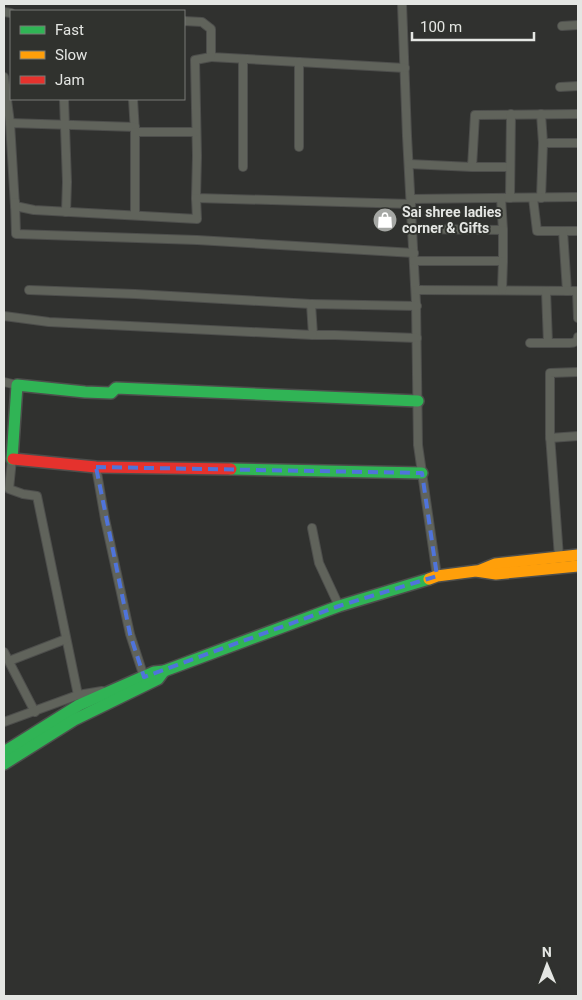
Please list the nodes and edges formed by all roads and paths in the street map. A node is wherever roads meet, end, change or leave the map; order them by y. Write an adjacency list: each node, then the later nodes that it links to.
1 (402, 4): 8 (street)
2 (185, 21): 5 (street)
3 (578, 25): 4 (street)
4 (562, 26)
5 (211, 57): 6 (street); 20 (street)
6 (243, 59): 7 (street); 26 (street)
7 (299, 62): 8 (street); 23 (street)
8 (405, 68): 25 (street)
9 (4, 77): 17 (street)
10 (578, 86): 11 (street)
11 (560, 87)
12 (64, 100): 18 (street)
13 (134, 100): 19 (street)
14 (511, 114): 15 (street); 27 (street); 28 (street)
15 (541, 114): 16 (street); 22 (street)
16 (578, 114)
17 (10, 123): 18 (street); 24 (street)
18 (65, 125): 19 (street); 38 (street)
19 (135, 130): 20 (street); 39 (street)
20 (196, 132): 32 (street)
21 (578, 143): 22 (street)
22 (543, 144): 35 (street)
23 (299, 147)
24 (8, 150): 30 (street)
25 (409, 164): 27 (street); 37 (street)
26 (244, 167)
27 (472, 167): 28 (street)
28 (510, 167): 33 (street)
29 (4, 183): 30 (street)
30 (14, 183): 36 (street)
31 (578, 197): 35 (street)
32 (196, 198): 37 (street); 39 (street)
33 (505, 198): 34 (street); 37 (street); 41 (street)
34 (533, 198): 35 (street); 42 (street)
35 (542, 198)
36 (15, 202): 38 (street); 44 (street)
37 (411, 202): 40 (street)
38 (66, 212): 39 (street)
39 (135, 215)
40 (412, 229): 41 (street); 44 (street)
41 (503, 230): 45 (street)
42 (563, 231): 43 (street); 50 (street)
43 (578, 231)
44 (414, 257): 45 (street); 47 (street)
45 (503, 261): 48 (street)
46 (28, 290): 52 (street)
47 (416, 290): 48 (street); 53 (street)
48 (502, 290): 49 (street)
49 (546, 291): 50 (street); 59 (street)
50 (567, 291): 51 (street)
51 (578, 291): 55 (street)
52 (311, 304): 53 (street); 56 (street)
53 (416, 306): 58 (street)
54 (4, 316): 56 (street)
55 (578, 318)
56 (313, 335): 58 (street)
57 (578, 336): 59 (street)
58 (417, 338): 64 (street)
59 (548, 343): 60 (street)
60 (530, 344)
61 (578, 372): 67 (street)
62 (4, 382): 63 (street)
63 (17, 385): 64 (street); 66 (street)
64 (418, 401): 70 (street)
65 (578, 436): 67 (street)
66 (9, 438): 68 (street)
67 (550, 438): 74 (street)
68 (12, 459): 69 (street); 71 (street)
69 (96, 467): 70 (street); 83 (street)
70 (422, 473): 77 (street)
71 (6, 488): 79 (street)
72 (312, 528): 78 (street)
73 (578, 555): 74 (street)
74 (559, 557): 76 (street)
75 (578, 566): 76 (street)
76 (476, 572): 77 (street)
77 (437, 576): 78 (street)
78 (339, 606): 82 (street)
79 (66, 639): 81 (street); 85 (street)
80 (4, 652): 81 (street)
81 (9, 661): 86 (street)
82 (164, 671): 83 (street); 89 (street)
83 (144, 677): 84 (street)
84 (116, 688): 85 (street); 88 (street)
85 (78, 695): 86 (street)
86 (34, 712): 87 (street)
87 (4, 722)
88 (4, 752)
89 (4, 764)

